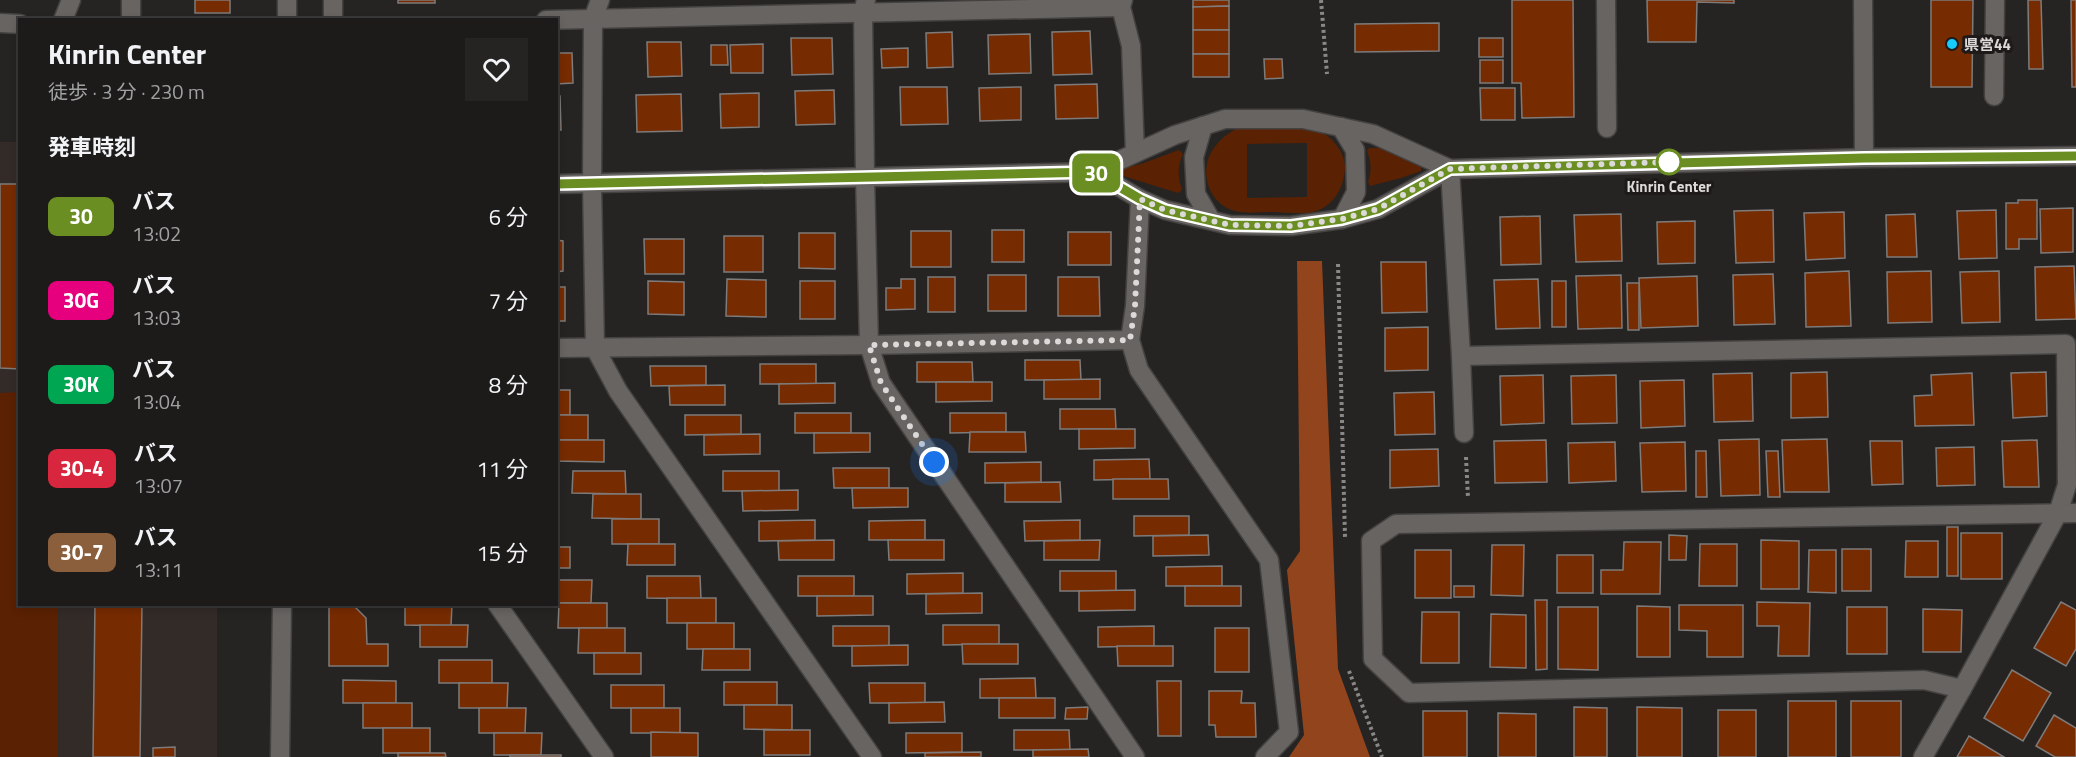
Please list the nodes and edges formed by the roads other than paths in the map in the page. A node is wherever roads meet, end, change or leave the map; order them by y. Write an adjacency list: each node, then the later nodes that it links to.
1 (71, 0): 11 (street)
2 (131, 0): 12 (street)
3 (287, 0): 13 (street)
4 (333, 0): 14 (street)
5 (600, 0): 15 (street)
6 (1606, 0): 22 (street)
7 (1863, 0): 25 (street)
8 (1995, 0): 19 (street)
9 (1122, 3): 10 (street); 23 (street)
10 (865, 6): 15 (street); 28 (street)
11 (64, 18)
12 (131, 18)
13 (287, 18)
14 (333, 18)
15 (593, 19): 16 (street); 29 (street)
16 (558, 20)
17 (0, 23): 18 (street)
18 (18, 24)
19 (1994, 96)
20 (1203, 126): 21 (street); 23 (street); 33 (street)
21 (1341, 127): 26 (street); 32 (street)
22 (1607, 128)
23 (1135, 153): 27 (street)
24 (2076, 156): 25 (street)
25 (1864, 158): 26 (street)
26 (1450, 169): 32 (street); 38 (street)
27 (1094, 172): 28 (street); 31 (street)
28 (865, 176): 29 (street); 35 (street)
29 (592, 183): 30 (street); 37 (street)
30 (558, 184)
31 (1140, 199): 33 (street); 34 (street)
32 (1342, 219): 33 (street)
33 (1211, 220)
34 (1130, 340): 35 (street); 48 (street)
35 (869, 345): 37 (street); 47 (street)
36 (558, 348): 37 (street)
37 (595, 348): 46 (street)
38 (1461, 356): 39 (street); 40 (street)
39 (1464, 433)
40 (2067, 513): 43 (street); 43 (street)
41 (282, 606): 44 (street)
42 (498, 606): 45 (street)
43 (1962, 689): 49 (street)
44 (280, 757)
45 (604, 757)
46 (872, 757)
47 (1135, 757)
48 (1265, 757)
49 (1923, 757)

